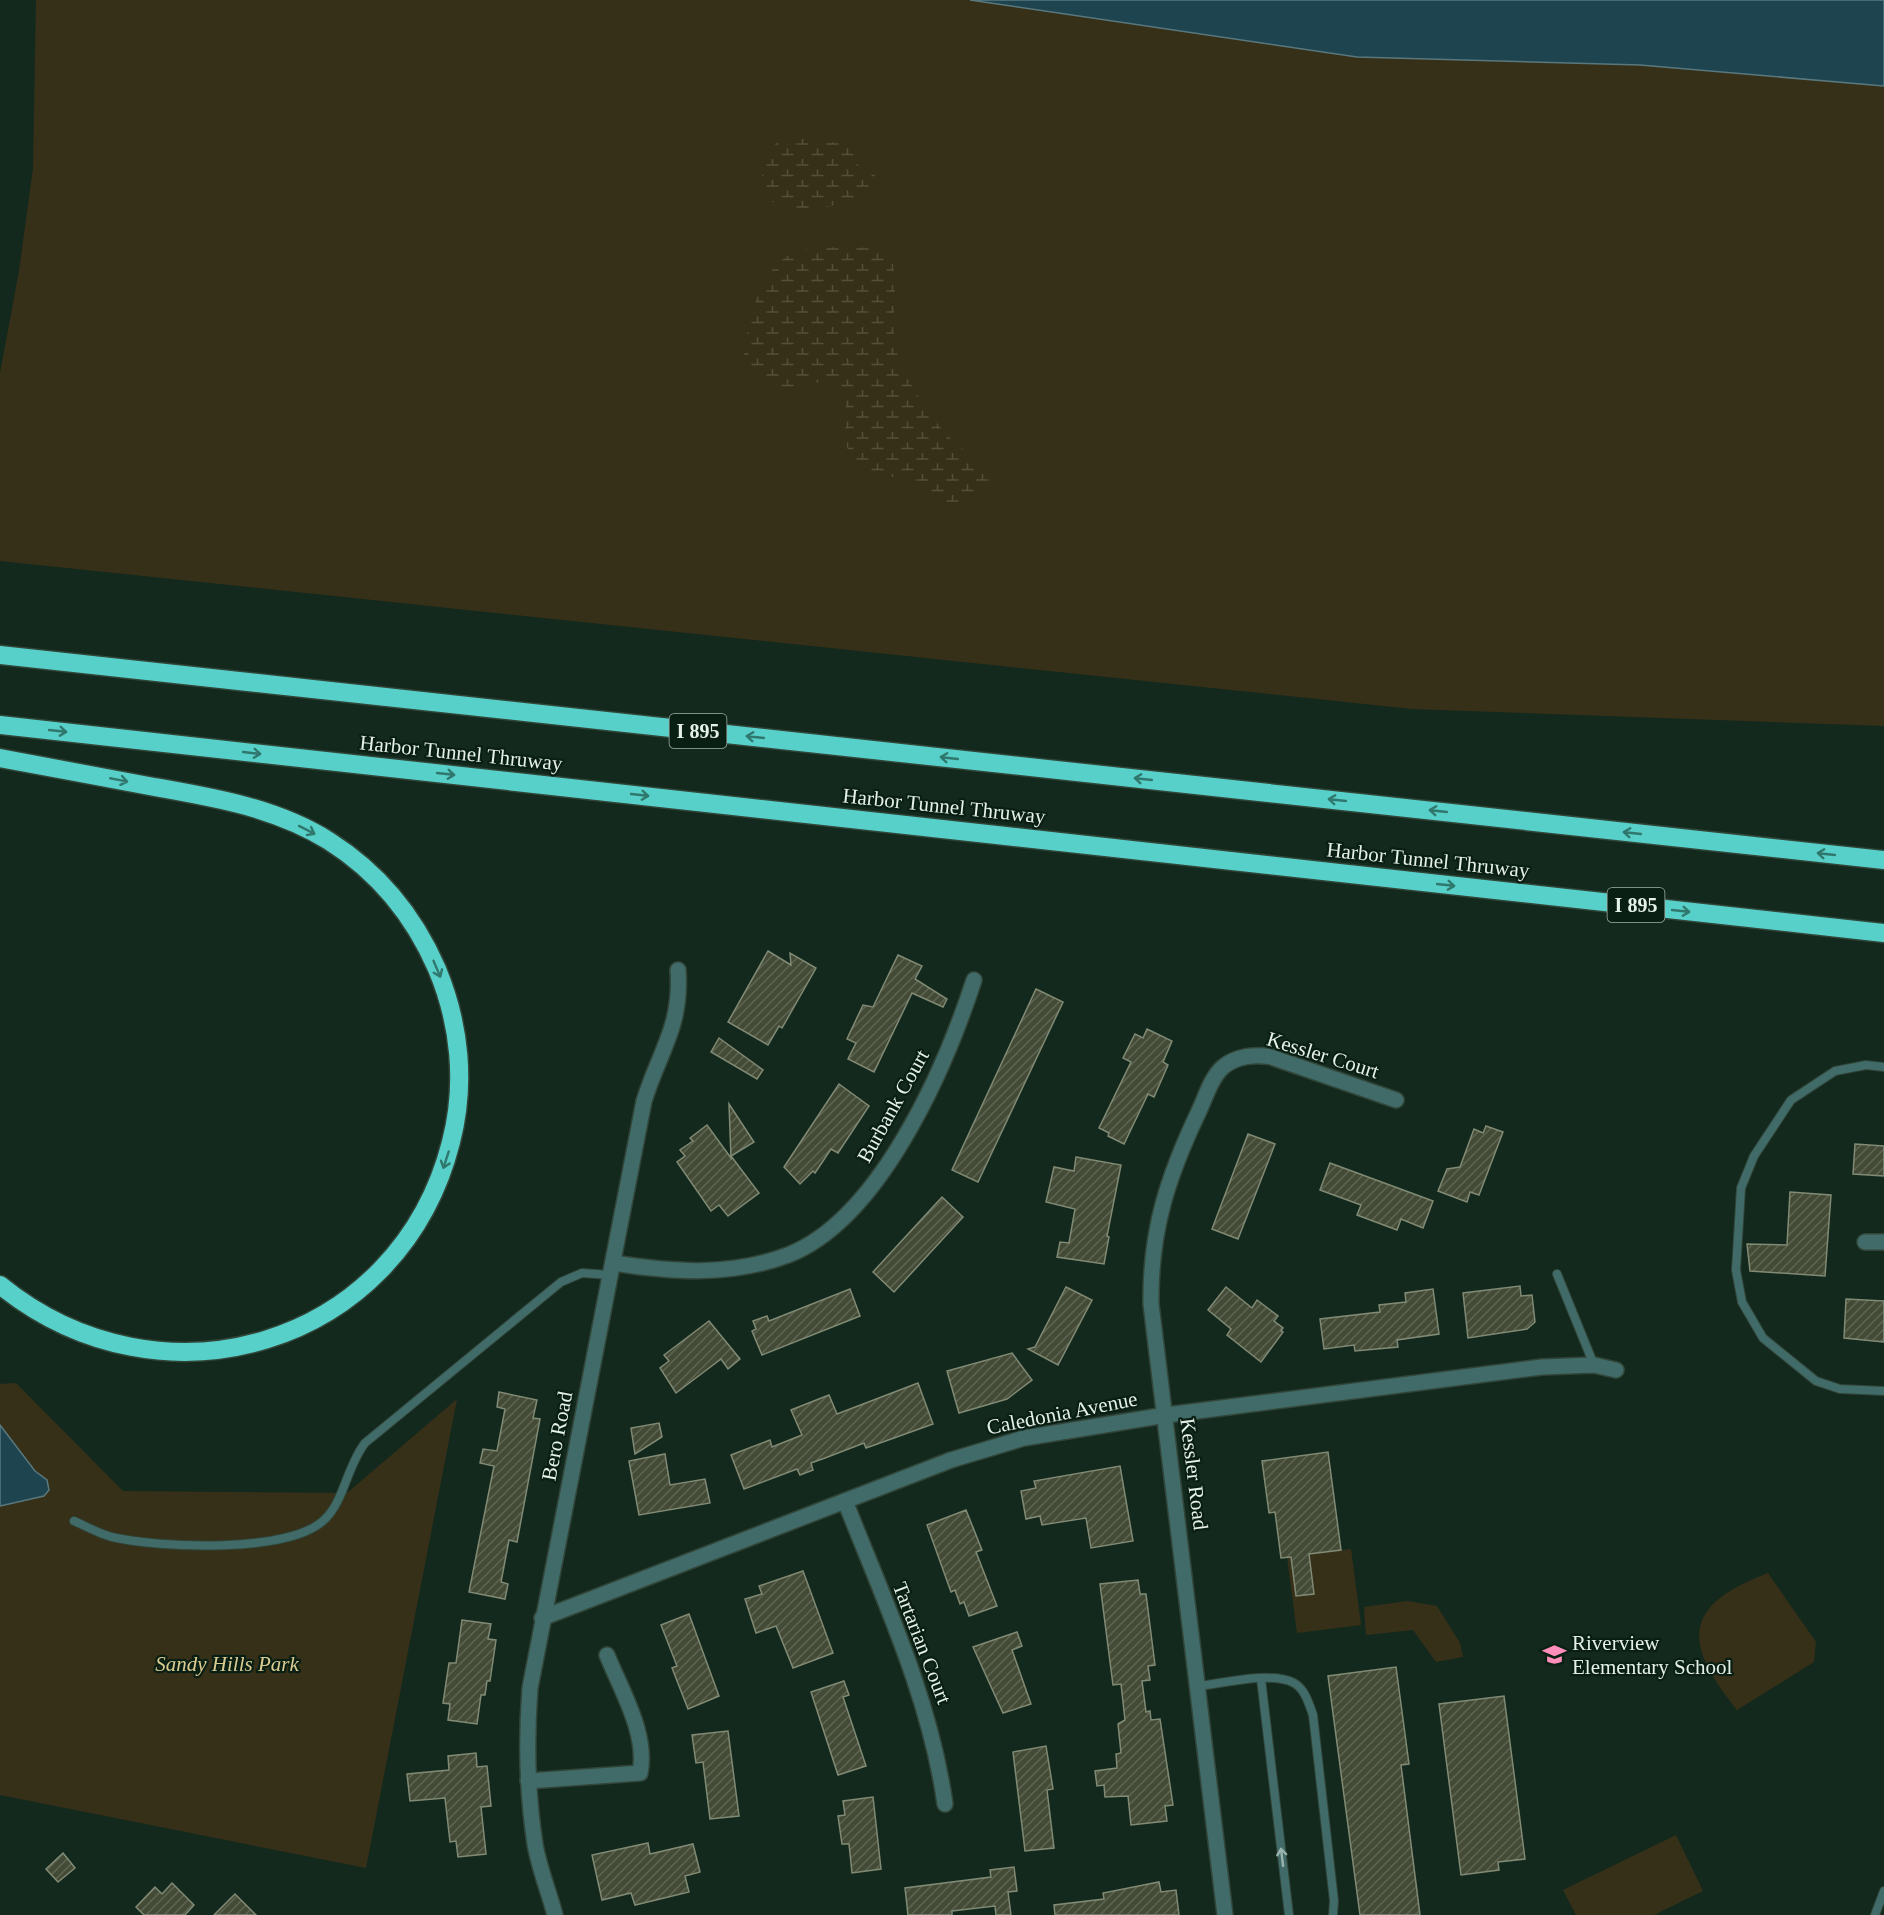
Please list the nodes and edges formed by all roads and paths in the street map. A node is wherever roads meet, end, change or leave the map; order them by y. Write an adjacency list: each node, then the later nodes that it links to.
1 (0, 655): 4 (highway, I 895, one-way to 1)
2 (0, 725): 5 (highway, Harbor Tunnel Thruway / I 895, one-way to 5)
3 (0, 758): 15 (highway, one-way to 15)
4 (1884, 860)
5 (1884, 933)
6 (678, 970): 13 (street, Bero Road)
7 (974, 980): 13 (street, Burbank Court)
8 (1236, 1059): 10 (street, Kessler Court); 19 (street, Kessler Road)
9 (1884, 1067): 18 (lane)
10 (1396, 1100)
11 (1864, 1242): 12 (street)
12 (1884, 1242)
13 (612, 1269): 21 (lane); 22 (street, Bero Road)
14 (1557, 1274): 16 (lane)
15 (0, 1285)
16 (1594, 1365): 17 (street, Caledonia Avenue); 19 (street, Caledonia Avenue)
17 (1616, 1370)
18 (1884, 1391)
19 (1166, 1415): 20 (street, Caledonia Avenue); 25 (street, Kessler Road)
20 (845, 1501): 22 (street, Caledonia Avenue); 27 (street, Tartarian Court)
21 (74, 1521)
22 (543, 1618): 26 (street, Bero Road)
23 (607, 1655): 26 (street)
24 (1261, 1679): 25 (lane); 31 (lane, one-way to 24); 32 (lane)
25 (1199, 1686): 30 (street, Kessler Road)
26 (528, 1781): 29 (street, Bero Road)
27 (945, 1804)
28 (1884, 1891): 33 (lane)
29 (555, 1915)
30 (1226, 1915)
31 (1289, 1915)
32 (1333, 1915)
33 (1875, 1915)

